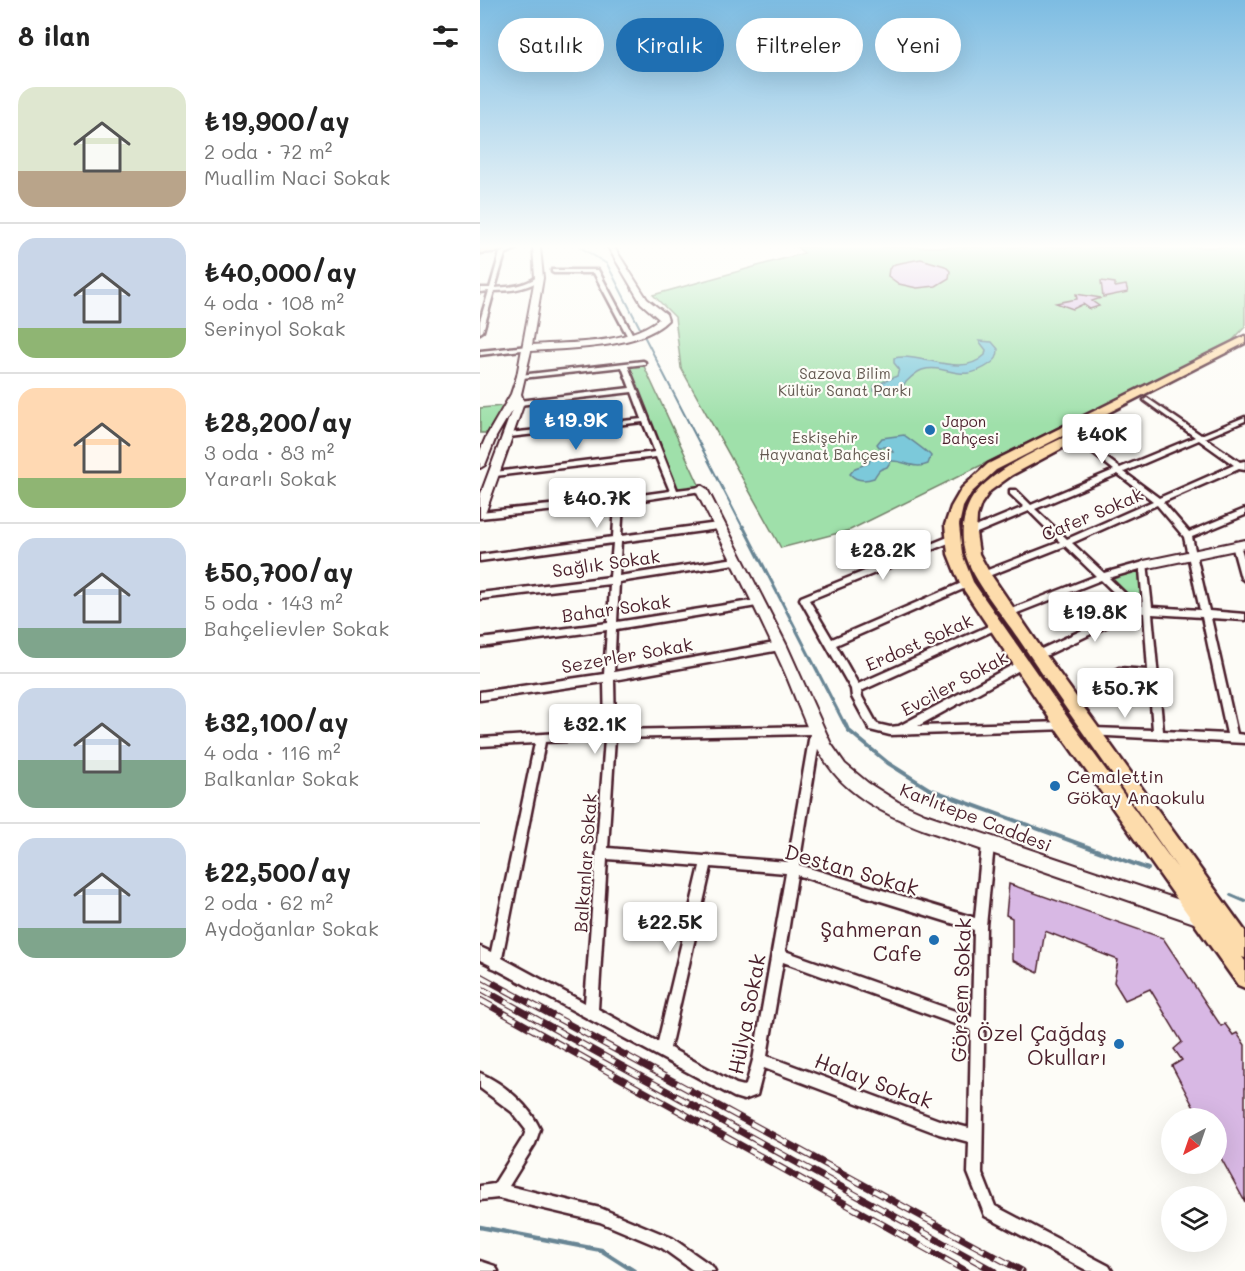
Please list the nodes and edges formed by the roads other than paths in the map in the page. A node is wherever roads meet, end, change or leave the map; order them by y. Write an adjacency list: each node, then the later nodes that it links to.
1 (488, 306): 5 (street)
2 (535, 306): 6 (main road)
3 (614, 306): 7 (street)
4 (651, 306): 7 (main road)
5 (480, 330)
6 (530, 336): 9 (main road); 10 (main road)
7 (631, 338): 9 (main road)
8 (1245, 339): 41 (main road)
9 (560, 345): 10 (main road)
10 (528, 348): 12 (street); 15 (main road)
11 (1245, 349): 18 (main road)
12 (480, 353)
13 (642, 363): 14 (street)
14 (625, 366): 15 (street); 16 (street)
15 (522, 376): 17 (main road)
16 (634, 390): 17 (street); 20 (street)
17 (517, 399): 21 (main road); 24 (main road)
18 (1147, 400): 22 (main road); 23 (street)
19 (1245, 419): 23 (street)
20 (647, 420): 21 (street); 25 (street)
21 (509, 435): 29 (main road)
22 (1075, 437): 28 (street); 39 (main road)
23 (1200, 437): 27 (street); 28 (street)
24 (486, 438): 26 (main road)
25 (660, 454): 29 (street); 32 (street)
26 (480, 465)
27 (1243, 466): 34 (street, Cafer Sokak)
28 (1118, 472): 34 (street); 35 (street)
29 (495, 474): 37 (main road)
30 (701, 489): 32 (street); 38 (main road, Karlıtepe Caddesi)
31 (1013, 492): 35 (street)
32 (674, 493): 33 (street)
33 (619, 501): 37 (street); 42 (street, Balkanlar Sokak)
34 (1158, 501): 40 (street); 43 (street, Cafer Sokak)
35 (1031, 509): 39 (street); 43 (street)
36 (1245, 512): 40 (street)
37 (480, 513)
38 (718, 526): 42 (street); 47 (main road, Karlıtepe Caddesi)
39 (969, 533): 49 (main road)
40 (1188, 536): 45 (street)
41 (953, 538): 53 (main road); 64 (street)
42 (617, 540): 46 (street); 52 (street, Balkanlar Sokak)
43 (1065, 543): 49 (street, Cafer Sokak); 50 (street)
44 (1241, 545): 45 (main road); 51 (street)
45 (1193, 554): 48 (main road); 59 (street)
46 (480, 558)
47 (735, 561): 52 (street, Sağlık Sokak); 55 (main road, Karlıtepe Caddesi)
48 (1144, 565): 50 (street); 57 (street)
49 (983, 575): 58 (main road)
50 (1101, 577): 56 (street); 58 (street)
51 (1245, 578)
52 (614, 580): 54 (street, Sağlık Sokak); 61 (street, Balkanlar Sokak)
53 (967, 584): 62 (main road); 64 (street)
54 (480, 596)
55 (757, 603): 61 (street, Bahar Sokak); 65 (main road, Karlıtepe Caddesi)
56 (1136, 609): 57 (street); 66 (street)
57 (1148, 610): 59 (street); 68 (street)
58 (1009, 613): 66 (main road)
59 (1205, 615): 60 (street); 79 (street)
60 (1245, 617)
61 (613, 626): 63 (street, Bahar Sokak); 69 (street, Balkanlar Sokak)
62 (996, 626): 67 (main road); 70 (street, Erdost Sokak)
63 (480, 643)
64 (830, 645): 70 (street)
65 (780, 646): 69 (street, Sezerler Sokak); 74 (main road, Karlıtepe Caddesi)
66 (1038, 655): 76 (main road)
67 (1023, 664): 73 (main road); 75 (street, Evciler Sokak)
68 (1152, 674): 71 (street); 78 (street)
69 (609, 677): 72 (street, Sezerler Sokak); 77 (street, Balkanlar Sokak)
70 (856, 689): 75 (street)
71 (1084, 690)
72 (480, 696)
73 (1064, 726): 75 (street); 76 (main road); 87 (main road)
74 (816, 730): 77 (street); 83 (main road, Karlıtepe Caddesi); 86 (street, Hülya Sokak)
75 (901, 730)
76 (1092, 732): 78 (street); 89 (main road)
77 (610, 734): 80 (street); 84 (street, Balkanlar Sokak)
78 (1158, 734): 79 (street)
79 (1233, 738): 81 (street)
80 (540, 739): 82 (street); 93 (street)
81 (1245, 739)
82 (480, 742)
83 (988, 844): 87 (main road, Karlıtepe Caddesi); 88 (street, Görsem Sokak)
84 (603, 853): 85 (street, Destan Sokak); 95 (street, Balkanlar Sokak)
85 (707, 860): 86 (street, Destan Sokak); 97 (street)
86 (792, 868): 88 (street, Destan Sokak); 92 (street, Hülya Sokak)
87 (1200, 916): 94 (main road)
88 (981, 926): 96 (street, Görsem Sokak)
89 (1239, 932): 90 (main road)
90 (1245, 948)
91 (480, 953): 93 (street, Hülya Sokak)
92 (777, 954): 96 (street); 98 (street, Hülya Sokak)
93 (495, 963): 95 (street, Hülya Sokak)
94 (1245, 978)
95 (591, 1011): 97 (street, Hülya Sokak)
96 (978, 1026): 100 (street, Görsem Sokak)
97 (662, 1052): 98 (street, Hülya Sokak)
98 (760, 1060): 100 (street, Halay Sokak)
99 (480, 1080): 101 (street)
100 (975, 1137): 106 (street, Görsem Sokak)
101 (498, 1191): 102 (street); 105 (street)
102 (480, 1193)
103 (480, 1269): 104 (street)
104 (489, 1271)
105 (707, 1271)
106 (1104, 1271)

